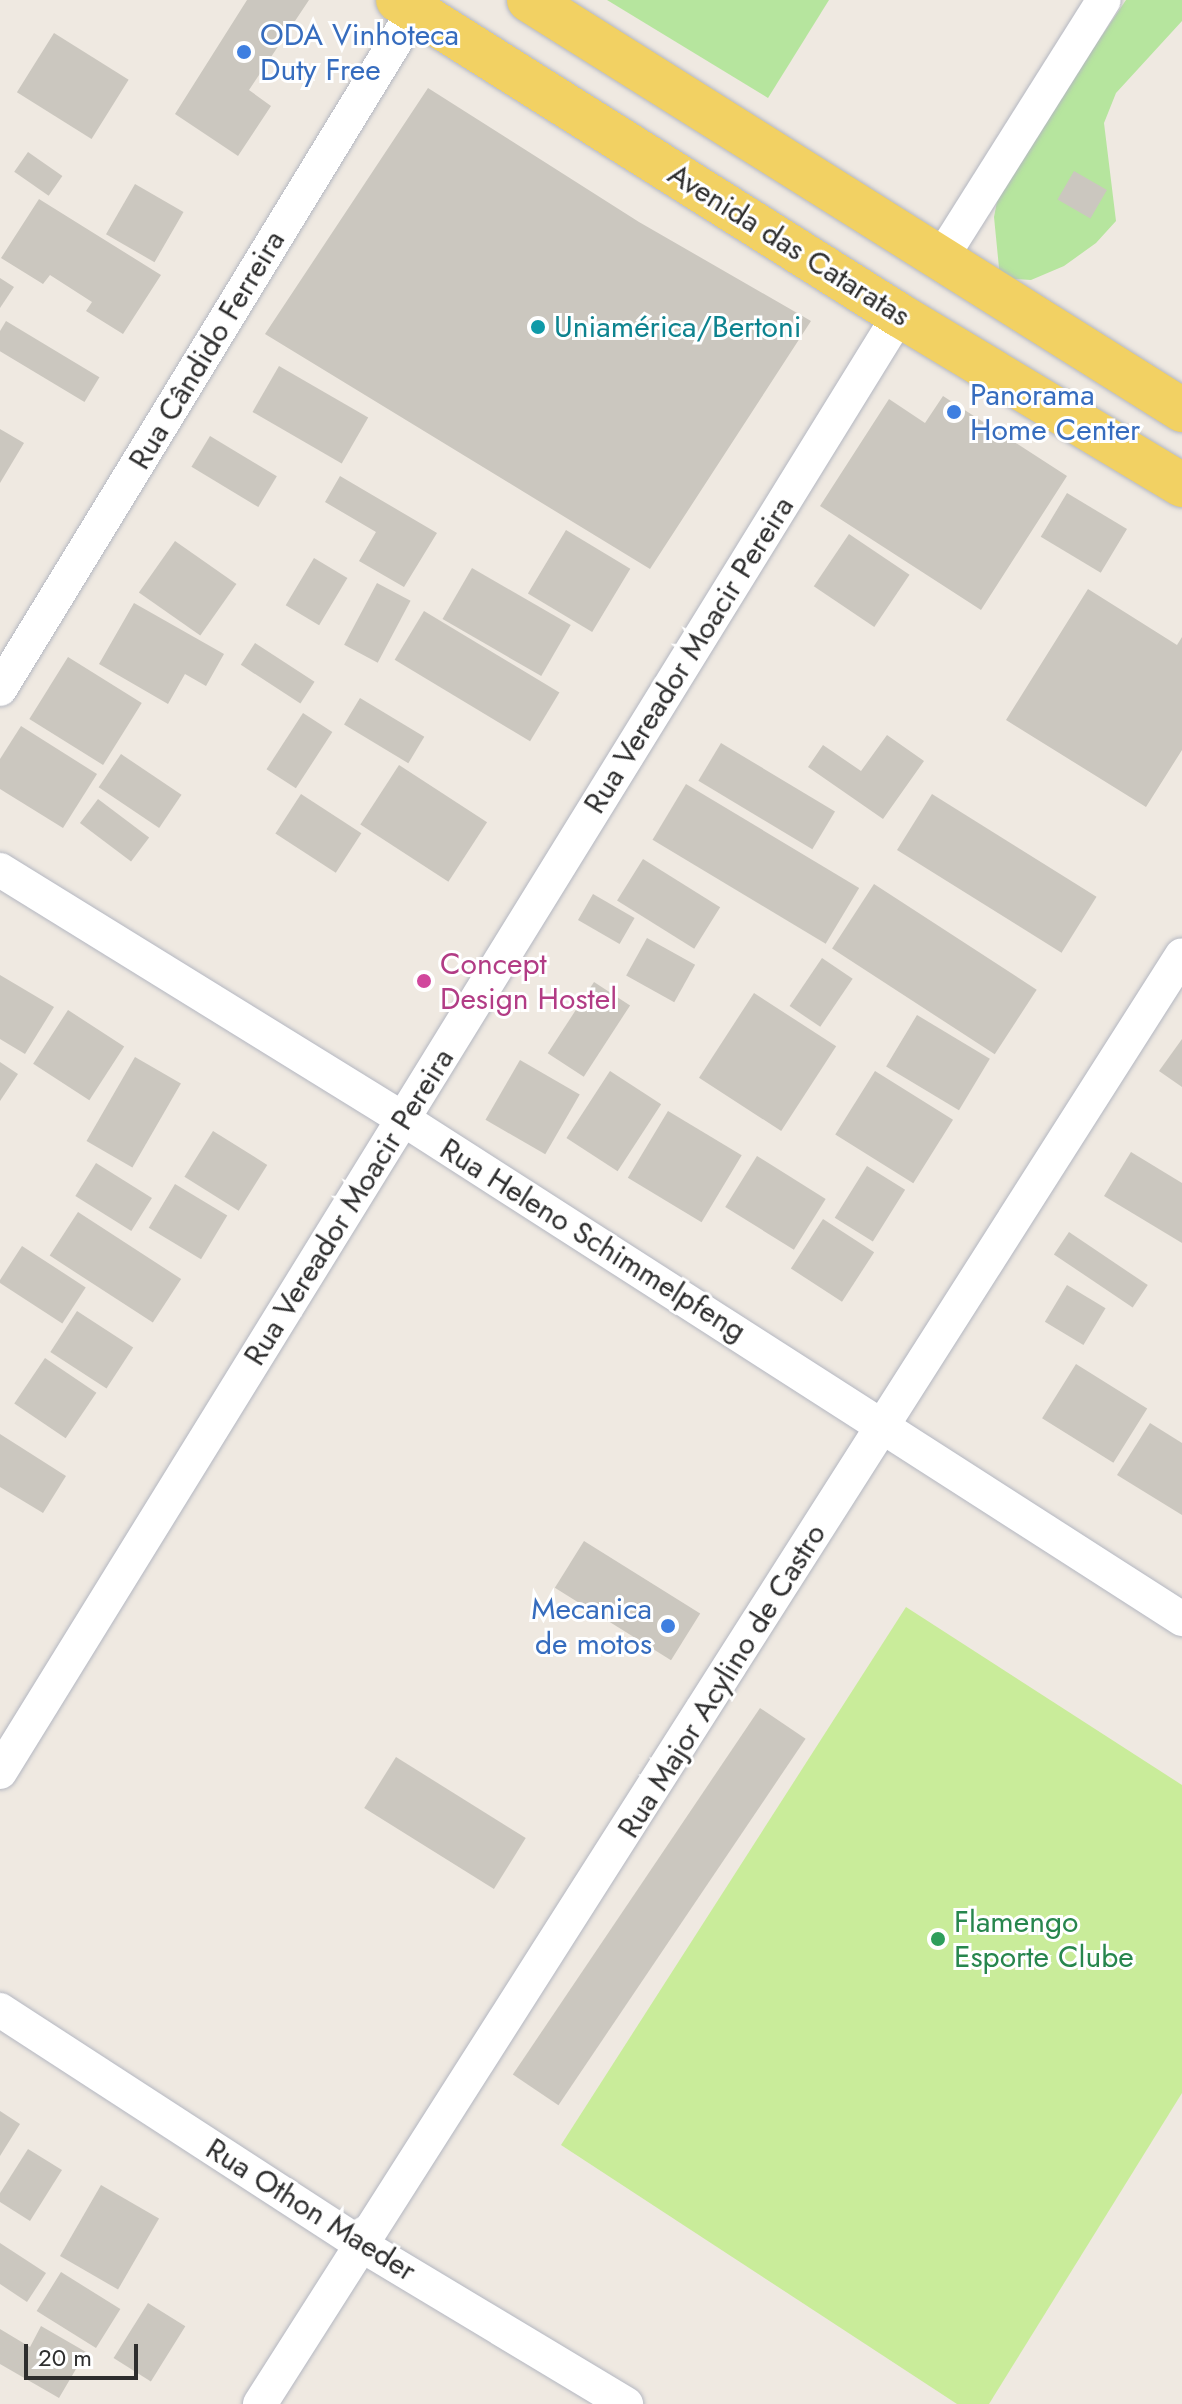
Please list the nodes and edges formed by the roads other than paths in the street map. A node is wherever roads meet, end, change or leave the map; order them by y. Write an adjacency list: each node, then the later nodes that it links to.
1 (529, 0): 4 (main road)
2 (1104, 0): 4 (street)
3 (406, 5): 5 (main road, Avenida das Cataratas); 8 (street, Rua Cândido Ferreira)
4 (940, 260): 6 (main road)
5 (899, 315): 7 (main road, Avenida das Cataratas); 11 (street, Rua Vereador Moacir Pereira)
6 (1182, 410)
7 (1182, 485)
8 (0, 689)
9 (0, 870): 11 (street, Rua Heleno Schimmelpfeng)
10 (1182, 955): 12 (street, Rua Major Acylino de Castro)
11 (403, 1119): 12 (street, Rua Heleno Schimmelpfeng); 14 (street, Rua Vereador Moacir Pereira)
12 (885, 1425): 13 (street, Rua Heleno Schimmelpfeng); 16 (street, Rua Major Acylino de Castro)
13 (1182, 1619)
14 (0, 1772)
15 (0, 2010): 16 (street, Rua Othon Maeder)
16 (363, 2246): 17 (street, Rua Major Acylino de Castro); 18 (street, Rua Othon Maeder)
17 (260, 2404)
18 (626, 2404)

